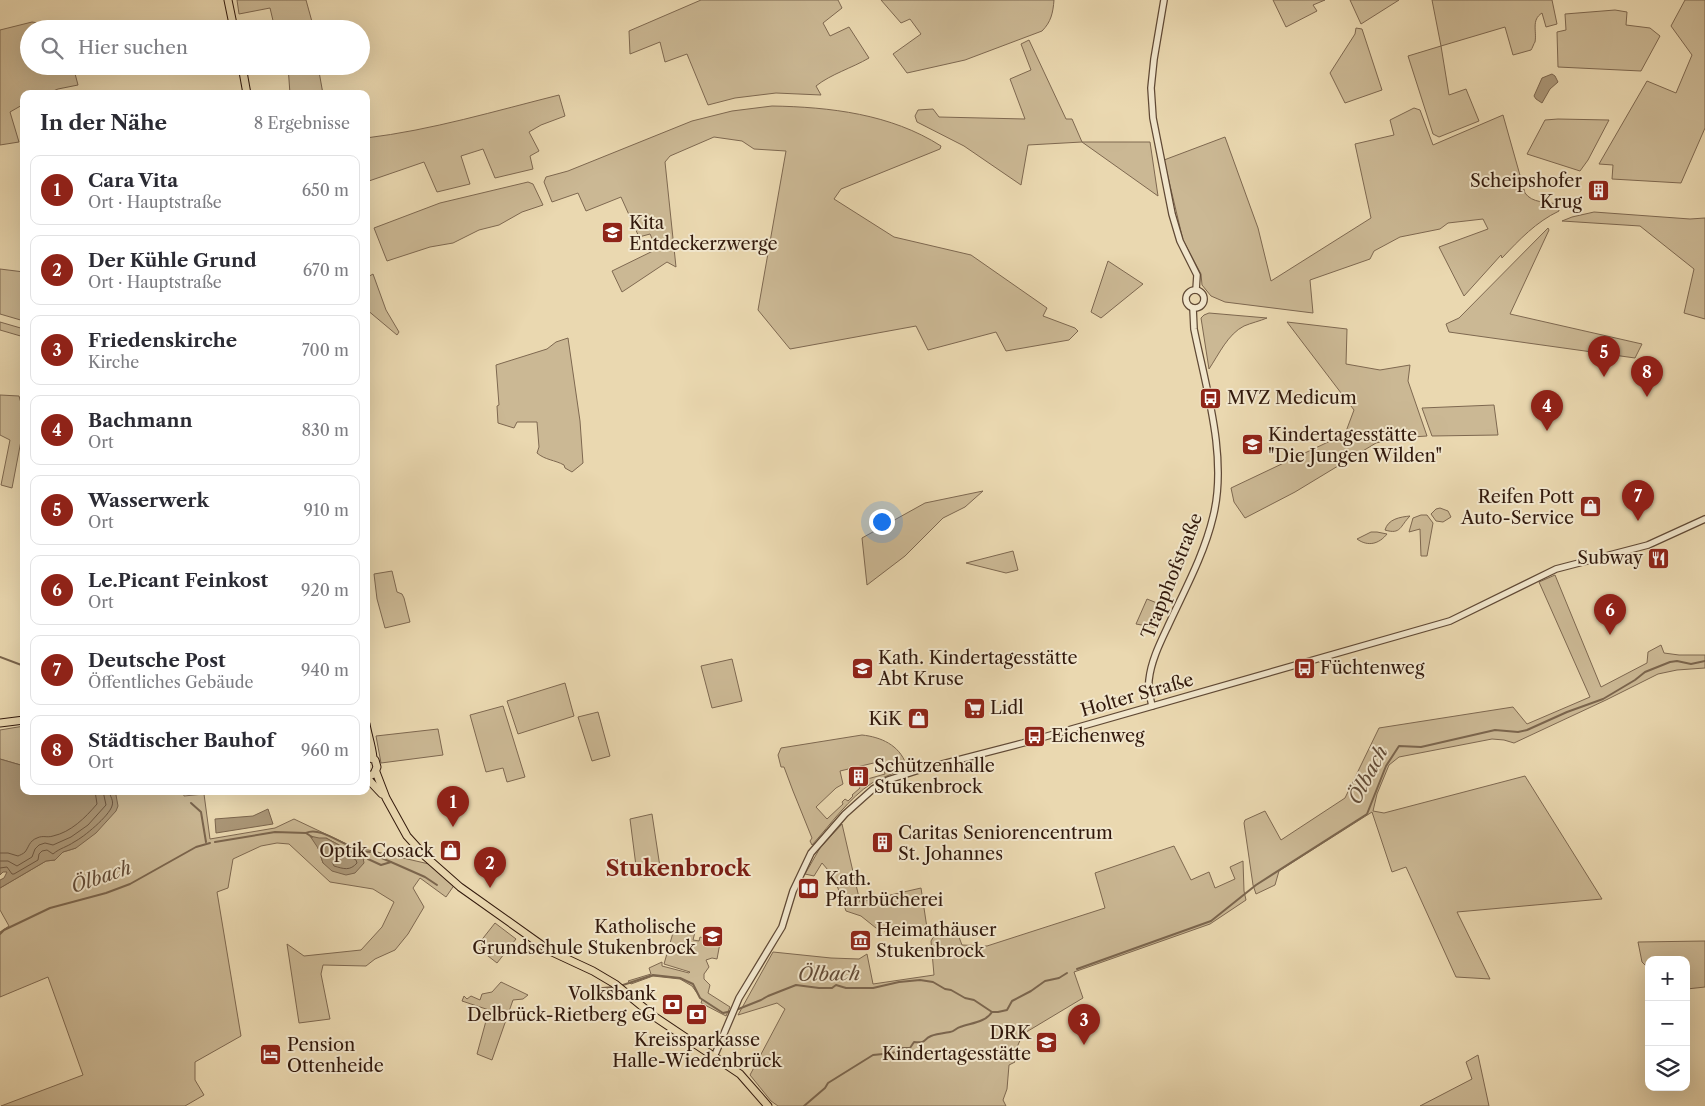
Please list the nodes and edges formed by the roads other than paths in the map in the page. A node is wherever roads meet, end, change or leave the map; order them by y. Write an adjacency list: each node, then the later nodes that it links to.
1 (228, 0): 3 (main road)
2 (1164, 0): 6 (street)
3 (232, 20)
4 (244, 75): 5 (main road)
5 (246, 90)
6 (1196, 290): 7 (street); 7 (street)
7 (1193, 308): 9 (street, Trapphofstraße)
8 (1705, 519): 9 (street, Holter Straße)
9 (1152, 706): 18 (street, Holter Straße)
10 (20, 720): 11 (main road)
11 (0, 723)
12 (370, 740): 13 (main road)
13 (370, 757): 14 (main road)
14 (376, 772): 15 (main road); 17 (main road)
15 (370, 776)
16 (370, 781): 17 (main road)
17 (386, 798): 18 (main road)
18 (714, 1057): 19 (main road)
19 (768, 1106)

